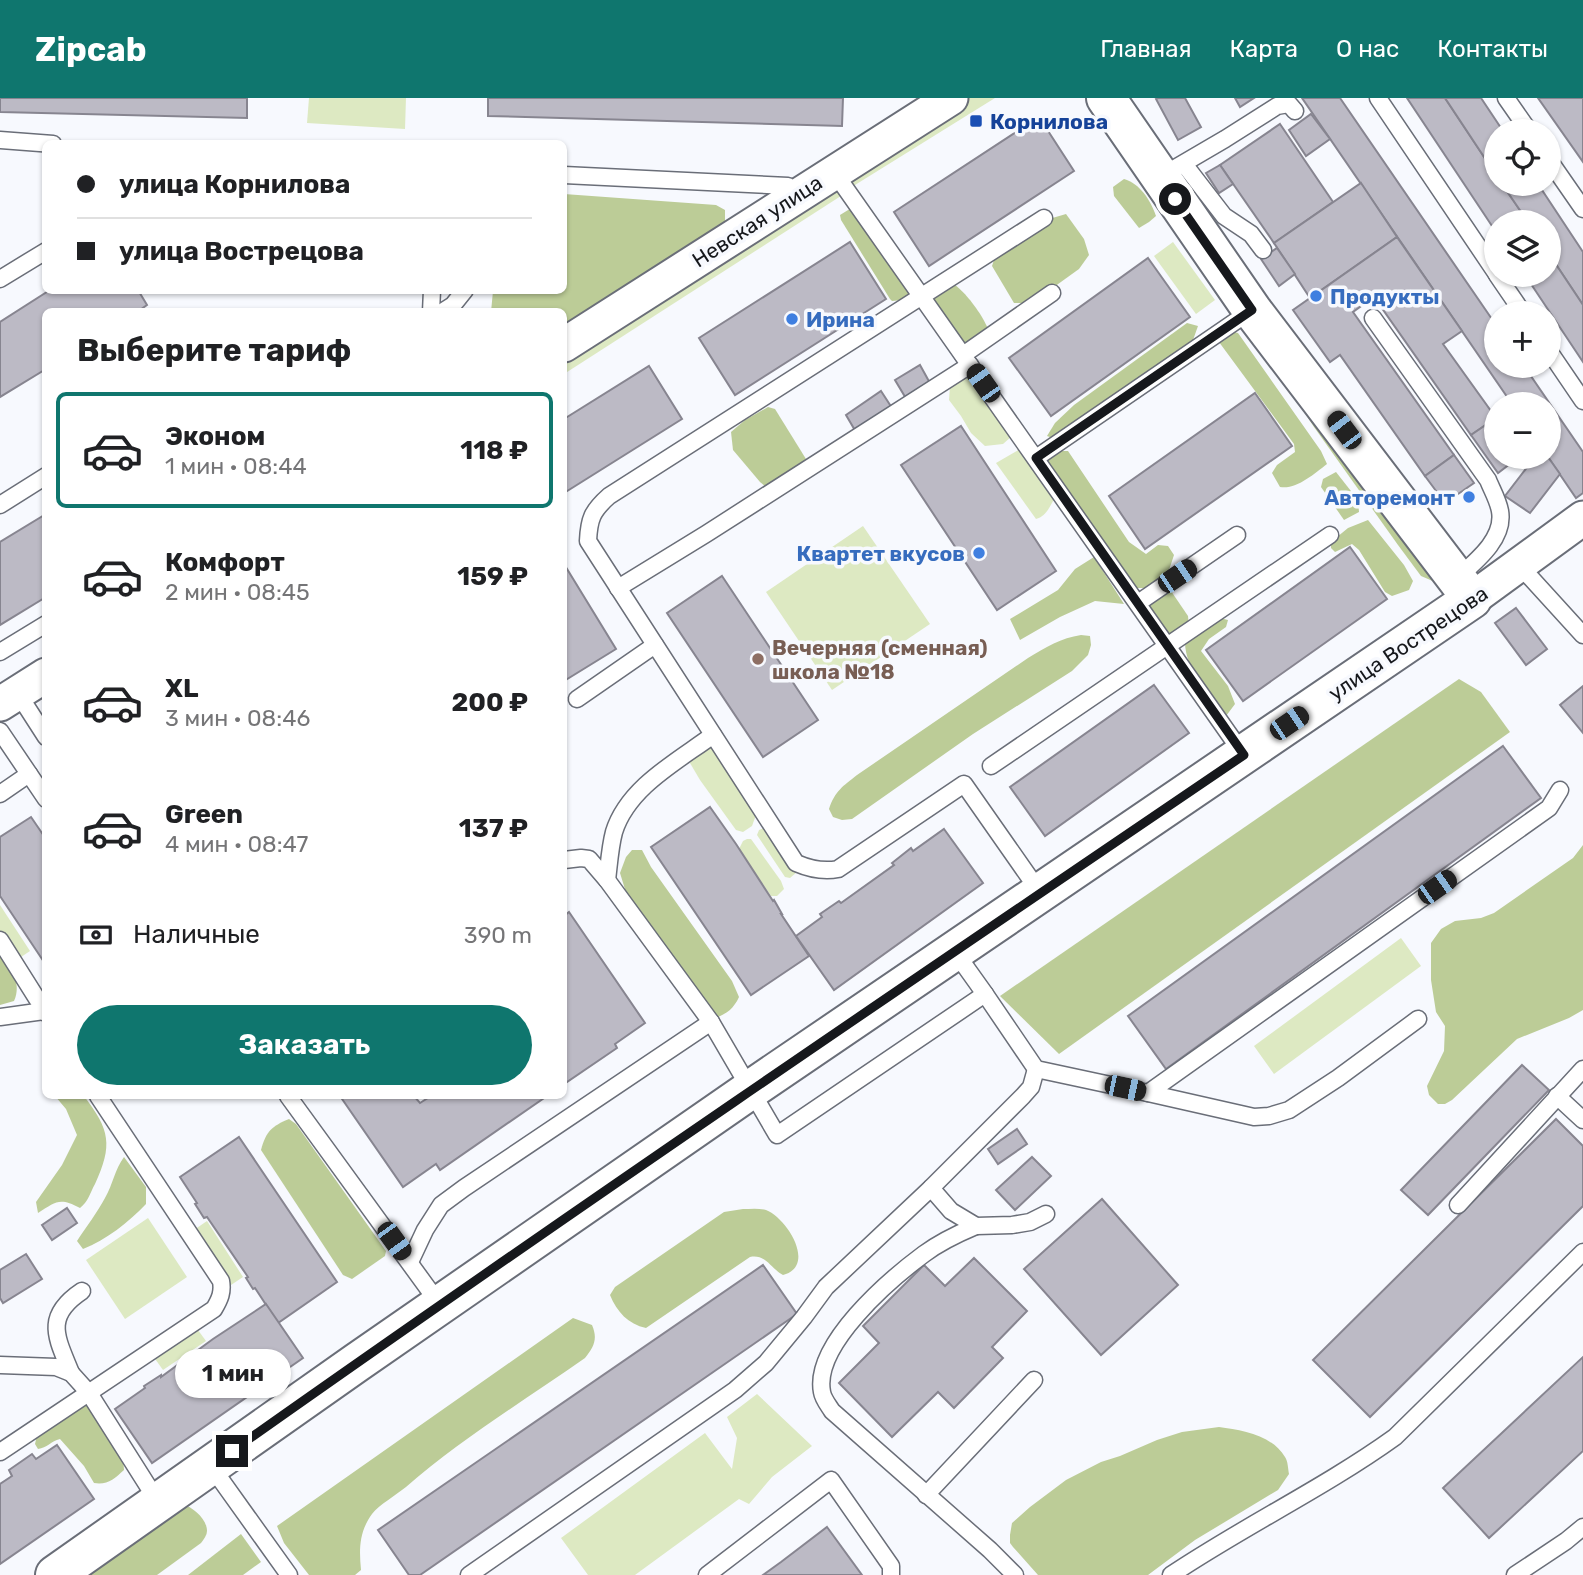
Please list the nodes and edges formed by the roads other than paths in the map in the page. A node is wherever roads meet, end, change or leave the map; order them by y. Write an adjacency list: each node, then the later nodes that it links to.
1 (951, 98): 11 (street, Невская улица)
2 (1106, 98): 10 (street)
3 (1378, 98): 19 (lane)
4 (1506, 98): 7 (lane)
5 (1275, 102): 6 (lane); 10 (lane)
6 (1295, 111)
7 (1521, 119)
8 (0, 140): 9 (lane)
9 (42, 143)
10 (1172, 170): 17 (lane); 25 (street)
11 (834, 172): 14 (street, Невская улица); 23 (lane)
12 (567, 175): 14 (lane)
13 (1561, 177): 15 (lane)
14 (797, 196): 27 (street, Невская улица)
15 (1583, 209)
16 (1044, 218): 23 (lane)
17 (1263, 250)
18 (42, 253): 20 (lane)
19 (1484, 255)
20 (4, 274)
21 (1052, 293): 28 (lane)
22 (462, 294): 24 (lane)
23 (922, 296): 28 (lane); 38 (lane)
24 (448, 308)
25 (1252, 310): 31 (lane); 39 (street)
26 (1373, 317): 39 (lane)
27 (567, 343)
28 (967, 360): 31 (lane); 38 (lane)
29 (1561, 369): 30 (lane)
30 (1583, 401)
31 (1036, 458): 40 (lane)
32 (42, 479): 33 (lane)
33 (0, 505)
34 (1583, 518): 37 (street, улица Вострецова)
35 (1237, 535): 40 (lane)
36 (1331, 535): 44 (lane)
37 (1520, 566): 39 (street, улица Вострецова); 42 (lane)
38 (618, 589): 43 (lane)
39 (1464, 589): 52 (street, улица Вострецова)
40 (1138, 603): 44 (lane)
41 (42, 626): 45 (lane)
42 (1583, 633)
43 (654, 645): 48 (lane); 51 (lane)
44 (1168, 646): 52 (lane); 53 (lane)
45 (0, 652)
46 (42, 677): 47 (street)
47 (9, 698): 50 (lane)
48 (577, 699)
49 (0, 731): 54 (lane)
50 (42, 733)
51 (713, 735): 59 (lane); 60 (lane)
52 (1244, 755): 60 (street, улица Вострецова)
53 (991, 766)
54 (29, 774): 56 (lane); 57 (lane)
55 (1560, 790): 72 (lane)
56 (42, 793)
57 (0, 794)
58 (567, 860): 59 (lane)
59 (607, 880): 68 (lane)
60 (1041, 894): 62 (street, улица Вострецова)
61 (0, 940): 64 (lane)
62 (955, 952): 63 (lane); 71 (street, улица Вострецова)
63 (985, 994): 69 (lane); 71 (lane)
64 (42, 1007)
65 (42, 1012): 66 (lane)
66 (0, 1017)
67 (1418, 1018): 72 (lane)
68 (710, 1023): 71 (lane); 82 (lane)
69 (1036, 1069): 72 (lane); 77 (lane)
70 (1583, 1069): 73 (lane)
71 (750, 1090): 84 (street, улица Вострецова)
72 (1148, 1093)
73 (1557, 1096): 76 (lane); 78 (lane)
74 (100, 1099): 88 (lane)
75 (290, 1099): 82 (lane)
76 (1583, 1120)
77 (931, 1188): 80 (lane); 96 (lane)
78 (1458, 1205)
79 (1046, 1214): 80 (lane)
80 (976, 1226): 91 (lane)
81 (1583, 1252): 100 (lane)
82 (410, 1262): 84 (lane)
83 (82, 1291): 86 (lane)
84 (440, 1305): 90 (street, улица Вострецова)
85 (0, 1365): 86 (lane)
86 (71, 1373): 88 (lane)
87 (1034, 1380): 91 (lane)
88 (89, 1393): 89 (lane); 92 (lane)
89 (0, 1452)
90 (211, 1465): 92 (street, улица Вострецова); 95 (lane)
91 (926, 1495): 99 (lane)
92 (159, 1503): 94 (street, улица Вострецова)
93 (1583, 1527): 101 (lane)
94 (55, 1575)
95 (289, 1575)
96 (469, 1575)
97 (707, 1575): 98 (lane)
98 (891, 1575)
99 (1015, 1575)
100 (1171, 1575)
101 (1515, 1575)

